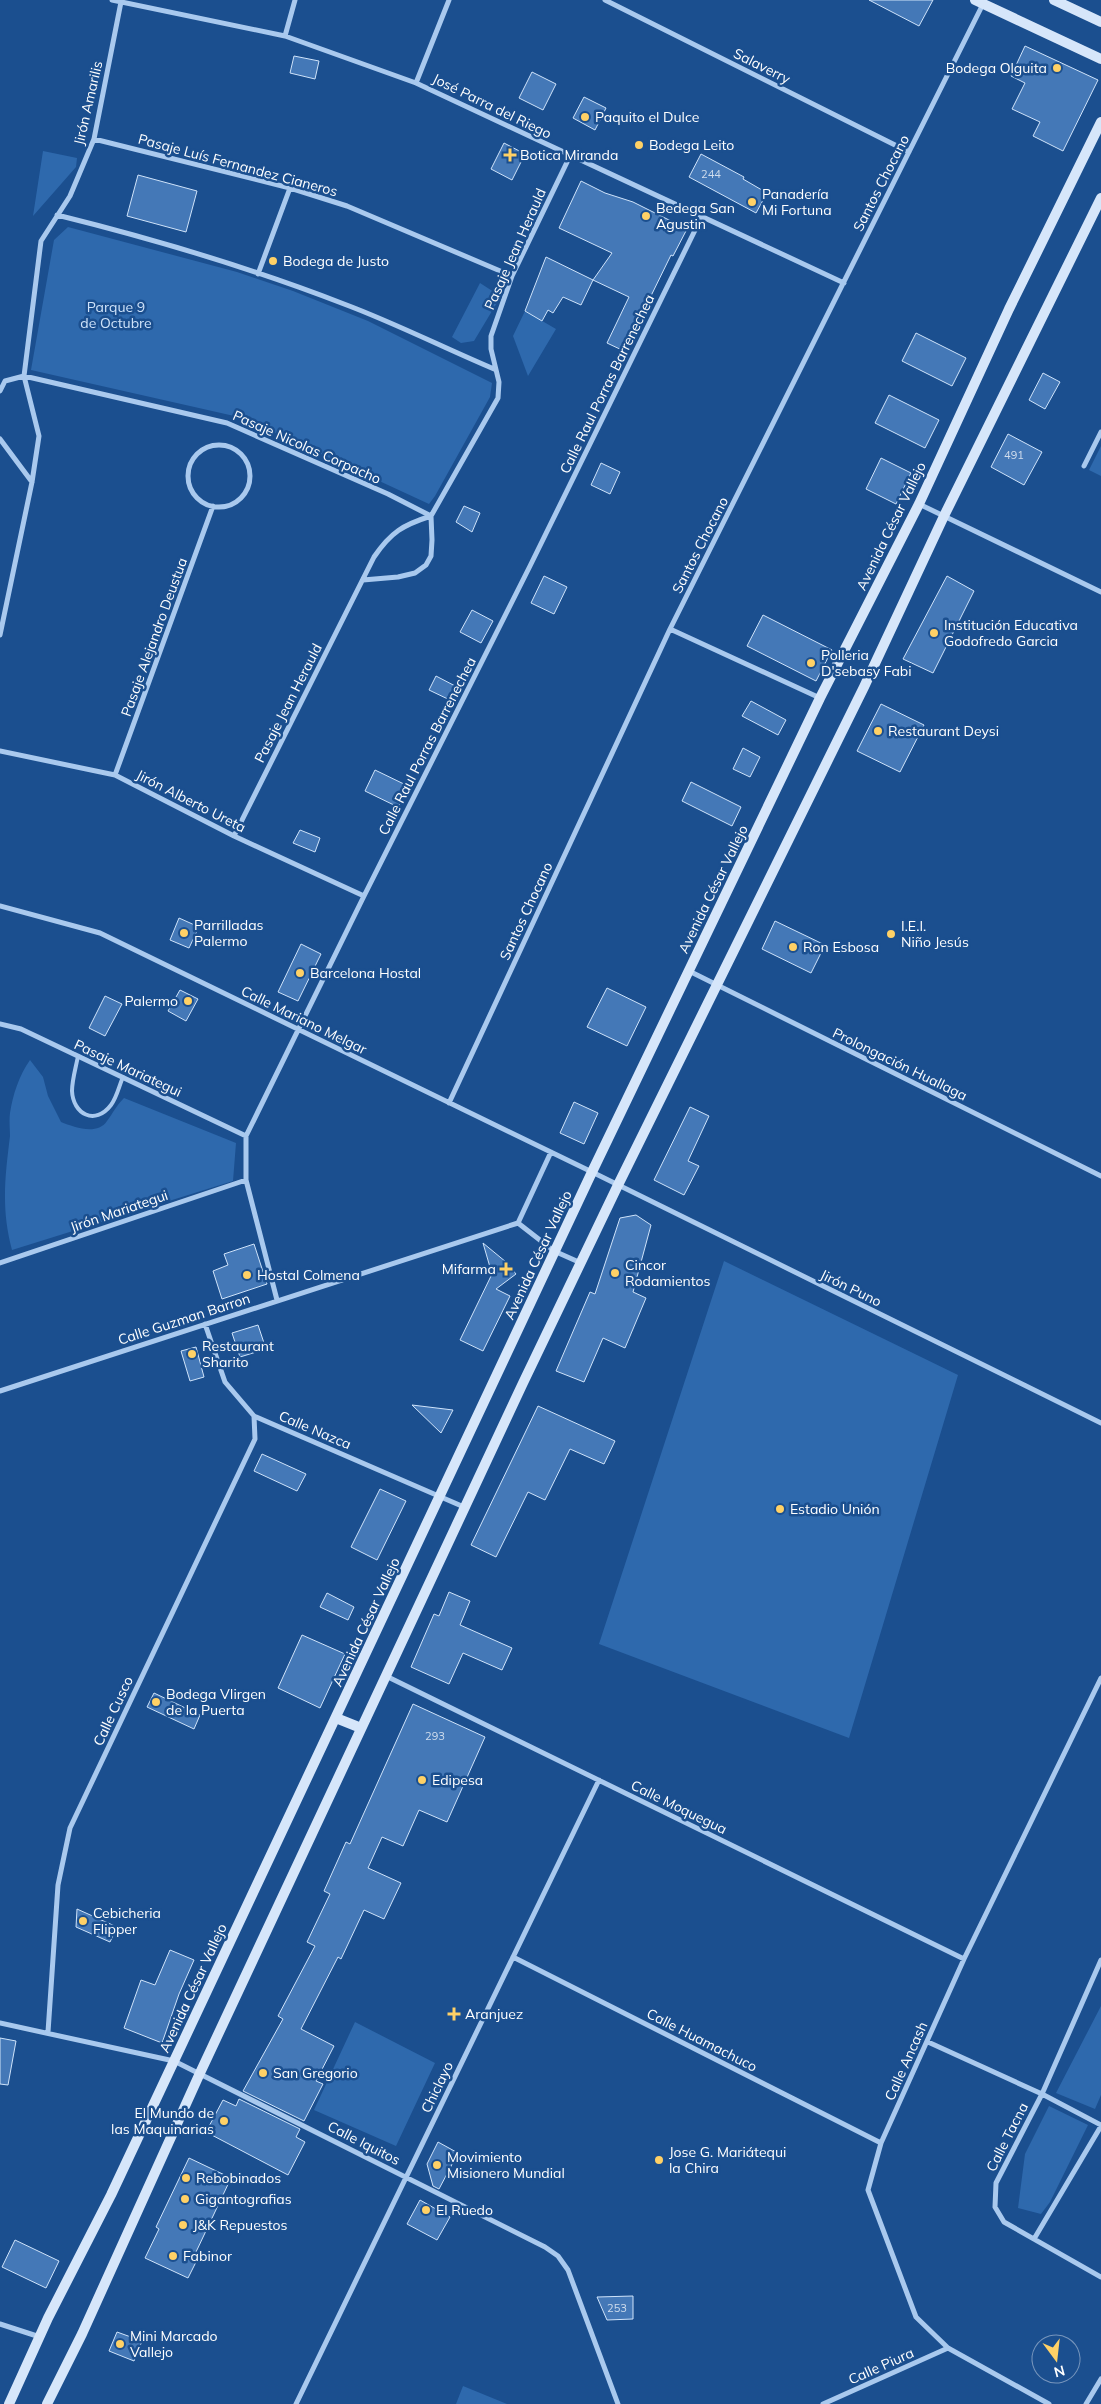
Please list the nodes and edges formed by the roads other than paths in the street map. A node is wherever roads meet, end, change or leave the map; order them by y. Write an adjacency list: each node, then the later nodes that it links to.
1 (112, 0): 6 (street, José Parra del Riego)
2 (294, 0): 9 (street)
3 (449, 0): 11 (street)
4 (605, 0): 14 (street, Salaverry)
5 (1054, 0): 8 (main road)
6 (121, 2): 9 (street, José Parra del Riego); 13 (street, Jirón Amarilis)
7 (979, 2): 10 (main road); 14 (street, Santos Chocano)
8 (1101, 22)
9 (285, 36): 11 (street, José Parra del Riego)
10 (1101, 59)
11 (416, 83): 15 (street, José Parra del Riego)
12 (1101, 122): 30 (main road, Avenida César Vallejo)
13 (94, 139): 16 (street, Pasaje Luís Fernandez Cianeros); 18 (street, Jirón Amarilis)
14 (909, 152): 22 (street, Santos Chocano)
15 (570, 156): 19 (street, José Parra del Riego); 21 (street, Pasaje Jean Herauld)
16 (290, 188): 20 (street); 21 (street, Pasaje Luís Fernandez Cianeros)
17 (1101, 198): 33 (main road)
18 (57, 215): 20 (street); 24 (street, Jirón Amarilis)
19 (702, 216): 22 (street, José Parra del Riego); 42 (street, Calle Raul Porras Barrenechea)
20 (258, 274): 23 (street)
21 (512, 276): 23 (street, Pasaje Jean Herauld)
22 (844, 283): 36 (street, Santos Chocano)
23 (494, 369): 32 (street, Pasaje Jean Herauld)
24 (24, 376): 25 (street); 29 (street, Jirón Amarilis); 32 (street, Pasaje Nicolas Corpacho)
25 (0, 390)
26 (1101, 432): 28 (street)
27 (0, 439): 29 (street)
28 (1084, 466)
29 (32, 482): 37 (street, Jirón Amarilis)
30 (919, 504): 33 (street); 38 (main road, Avenida César Vallejo)
31 (213, 506): 31 (street); 40 (street, Pasaje Alejandro Deustua)
32 (430, 516): 34 (street, Pasaje Jean Herauld); 34 (street)
33 (944, 516): 35 (street); 45 (main road)
34 (363, 580): 41 (street, Pasaje Jean Herauld)
35 (1101, 592)
36 (670, 629): 38 (street); 50 (street, Santos Chocano)
37 (0, 635)
38 (820, 698): 44 (main road, Avenida César Vallejo)
39 (0, 751): 40 (street, Jirón Alberto Ureta)
40 (116, 775): 41 (street, Jirón Alberto Ureta)
41 (234, 836): 42 (street, Jirón Alberto Ureta)
42 (364, 896): 47 (street, Calle Raul Porras Barrenechea)
43 (0, 906): 47 (street, Calle Mariano Melgar)
44 (688, 971): 45 (street, Prolongación Huallaga); 53 (main road, Avenida César Vallejo)
45 (717, 985): 54 (street, Prolongación Huallaga); 56 (main road)
46 (0, 1024): 48 (street, Pasaje Mariategui)
47 (299, 1030): 50 (street, Calle Mariano Melgar); 51 (street, Calle Raul Porras Barrenechea)
48 (78, 1056): 49 (street, Pasaje Mariategui); 49 (lane)
49 (123, 1077): 51 (street, Pasaje Mariategui)
50 (449, 1102): 52 (street, Calle Mariano Melgar)
51 (246, 1136): 55 (street, Calle Raul Porras Barrenechea)
52 (551, 1152): 53 (street, Calle Mariano Melgar); 57 (street)
53 (592, 1172): 56 (street, Jirón Puno); 58 (main road, Avenida César Vallejo)
54 (1101, 1176)
55 (246, 1180): 59 (street, Jirón Mariategui); 61 (street, Calle Raul Porras Barrenechea)
56 (618, 1185): 60 (main road); 65 (street, Jirón Puno)
57 (518, 1223): 58 (street); 61 (street, Calle Guzman Barron)
58 (554, 1251): 60 (street); 66 (main road, Avenida César Vallejo)
59 (0, 1263)
60 (581, 1263): 67 (main road)
61 (277, 1300): 62 (street, Calle Guzman Barron)
62 (206, 1324): 63 (street, Calle Guzman Barron); 64 (street, Calle Nazca)
63 (0, 1391)
64 (254, 1416): 66 (street, Calle Nazca); 77 (street, Calle Cusco)
65 (1101, 1424)
66 (441, 1495): 67 (street, Calle Nazca); 70 (main road, Avenida César Vallejo)
67 (464, 1507): 68 (main road)
68 (385, 1676): 71 (main road); 72 (street, Calle Moquegua)
69 (1101, 1678): 74 (street, Calle Ancash)
70 (336, 1718): 71 (main road); 79 (main road, Avenida César Vallejo)
71 (361, 1728): 80 (main road)
72 (599, 1780): 73 (street, Chiclayo); 74 (street, Calle Moquegua)
73 (513, 1957): 83 (street, Calle Huamachuco); 84 (street, Chiclayo)
74 (964, 1959): 78 (street, Calle Ancash)
75 (1101, 1960): 81 (street, Calle Tacna)
76 (0, 2023): 77 (street, Calle Iquitos)
77 (48, 2032): 79 (street, Calle Iquitos)
78 (928, 2042): 81 (street); 83 (street, Calle Ancash)
79 (174, 2061): 80 (street, Calle Iquitos); 88 (main road, Avenida César Vallejo)
80 (200, 2073): 84 (street, Calle Iquitos); 92 (main road)
81 (1042, 2094): 82 (street); 85 (street, Calle Tacna)
82 (1101, 2126): 85 (street)
83 (881, 2143): 89 (street, Calle Ancash)
84 (406, 2177): 93 (street, Chiclayo); 94 (street, Calle Iquitos)
85 (1034, 2239): 86 (street, Calle Tacna)
86 (1101, 2277)
87 (0, 2324): 88 (street)
88 (40, 2337): 91 (main road, Avenida César Vallejo)
89 (948, 2348): 95 (street, Calle Piura); 96 (street, Calle Ancash)
90 (1101, 2379): 97 (street)
91 (9, 2404)
92 (47, 2404)
93 (296, 2404)
94 (618, 2404)
95 (823, 2404)
96 (1049, 2404)
97 (1086, 2404)

